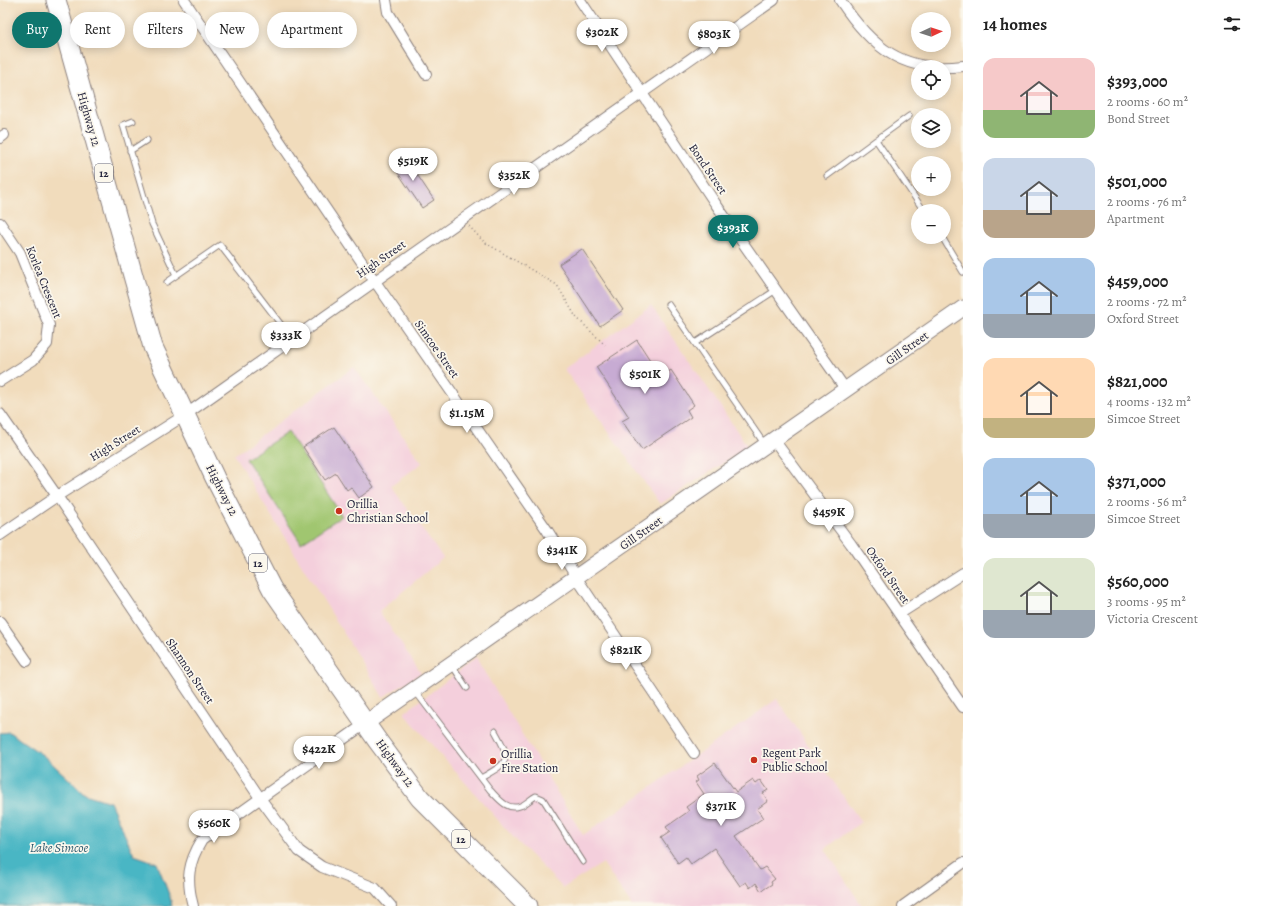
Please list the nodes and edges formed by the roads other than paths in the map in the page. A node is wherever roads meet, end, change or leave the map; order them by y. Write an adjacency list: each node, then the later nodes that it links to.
1 (56, 0): 31 (highway, Highway 12 / 12)
2 (184, 0): 21 (street, Simcoe Street)
3 (386, 0): 8 (street)
4 (580, 0): 9 (street, Bond Street)
5 (774, 0): 9 (street, High Street)
6 (840, 0): 7 (street)
7 (963, 66)
8 (426, 74)
9 (642, 93): 21 (street, High Street); 23 (street, Bond Street)
10 (909, 116): 13 (lane)
11 (133, 121): 14 (lane)
12 (146, 140): 14 (lane)
13 (876, 140): 15 (lane); 16 (lane)
14 (130, 151): 20 (lane)
15 (827, 176)
16 (919, 204)
17 (0, 223): 28 (street, Korlea Crescent)
18 (946, 244): 19 (lane)
19 (963, 272)
20 (176, 275): 22 (lane); 26 (lane)
21 (374, 280): 26 (street, High Street); 36 (street, Simcoe Street)
22 (167, 282)
23 (776, 290): 27 (lane); 29 (street, Bond Street)
24 (668, 304): 27 (lane)
25 (963, 308): 29 (main road, Gill Street)
26 (292, 339): 31 (street, High Street)
27 (695, 343): 32 (lane)
28 (0, 381)
29 (846, 390): 32 (main road, Gill Street)
30 (0, 414): 33 (street, Shannon Street)
31 (185, 415): 33 (street, High Street); 44 (highway, Highway 12 / 12)
32 (770, 443): 36 (main road, Gill Street); 37 (street, Oxford Street)
33 (57, 496): 34 (street, High Street); 48 (street, Shannon Street)
34 (0, 535)
35 (963, 573): 37 (street)
36 (576, 577): 40 (main road, Gill Street); 46 (street, Simcoe Street)
37 (899, 614): 43 (street, Oxford Street)
38 (0, 622): 39 (street)
39 (26, 661)
40 (452, 664): 41 (lane); 42 (main road, Gill Street)
41 (468, 688)
42 (414, 690): 44 (main road, Gill Street); 47 (lane)
43 (963, 707)
44 (366, 723): 48 (street, Gill Street); 53 (highway, Highway 12 / 12)
45 (495, 731): 47 (lane)
46 (694, 753)
47 (481, 778): 49 (lane)
48 (260, 798): 51 (street, Gill Street); 52 (street, Shannon Street)
49 (583, 862)
50 (963, 863): 54 (street)
51 (193, 906)
52 (391, 906)
53 (528, 906)
54 (903, 906)

